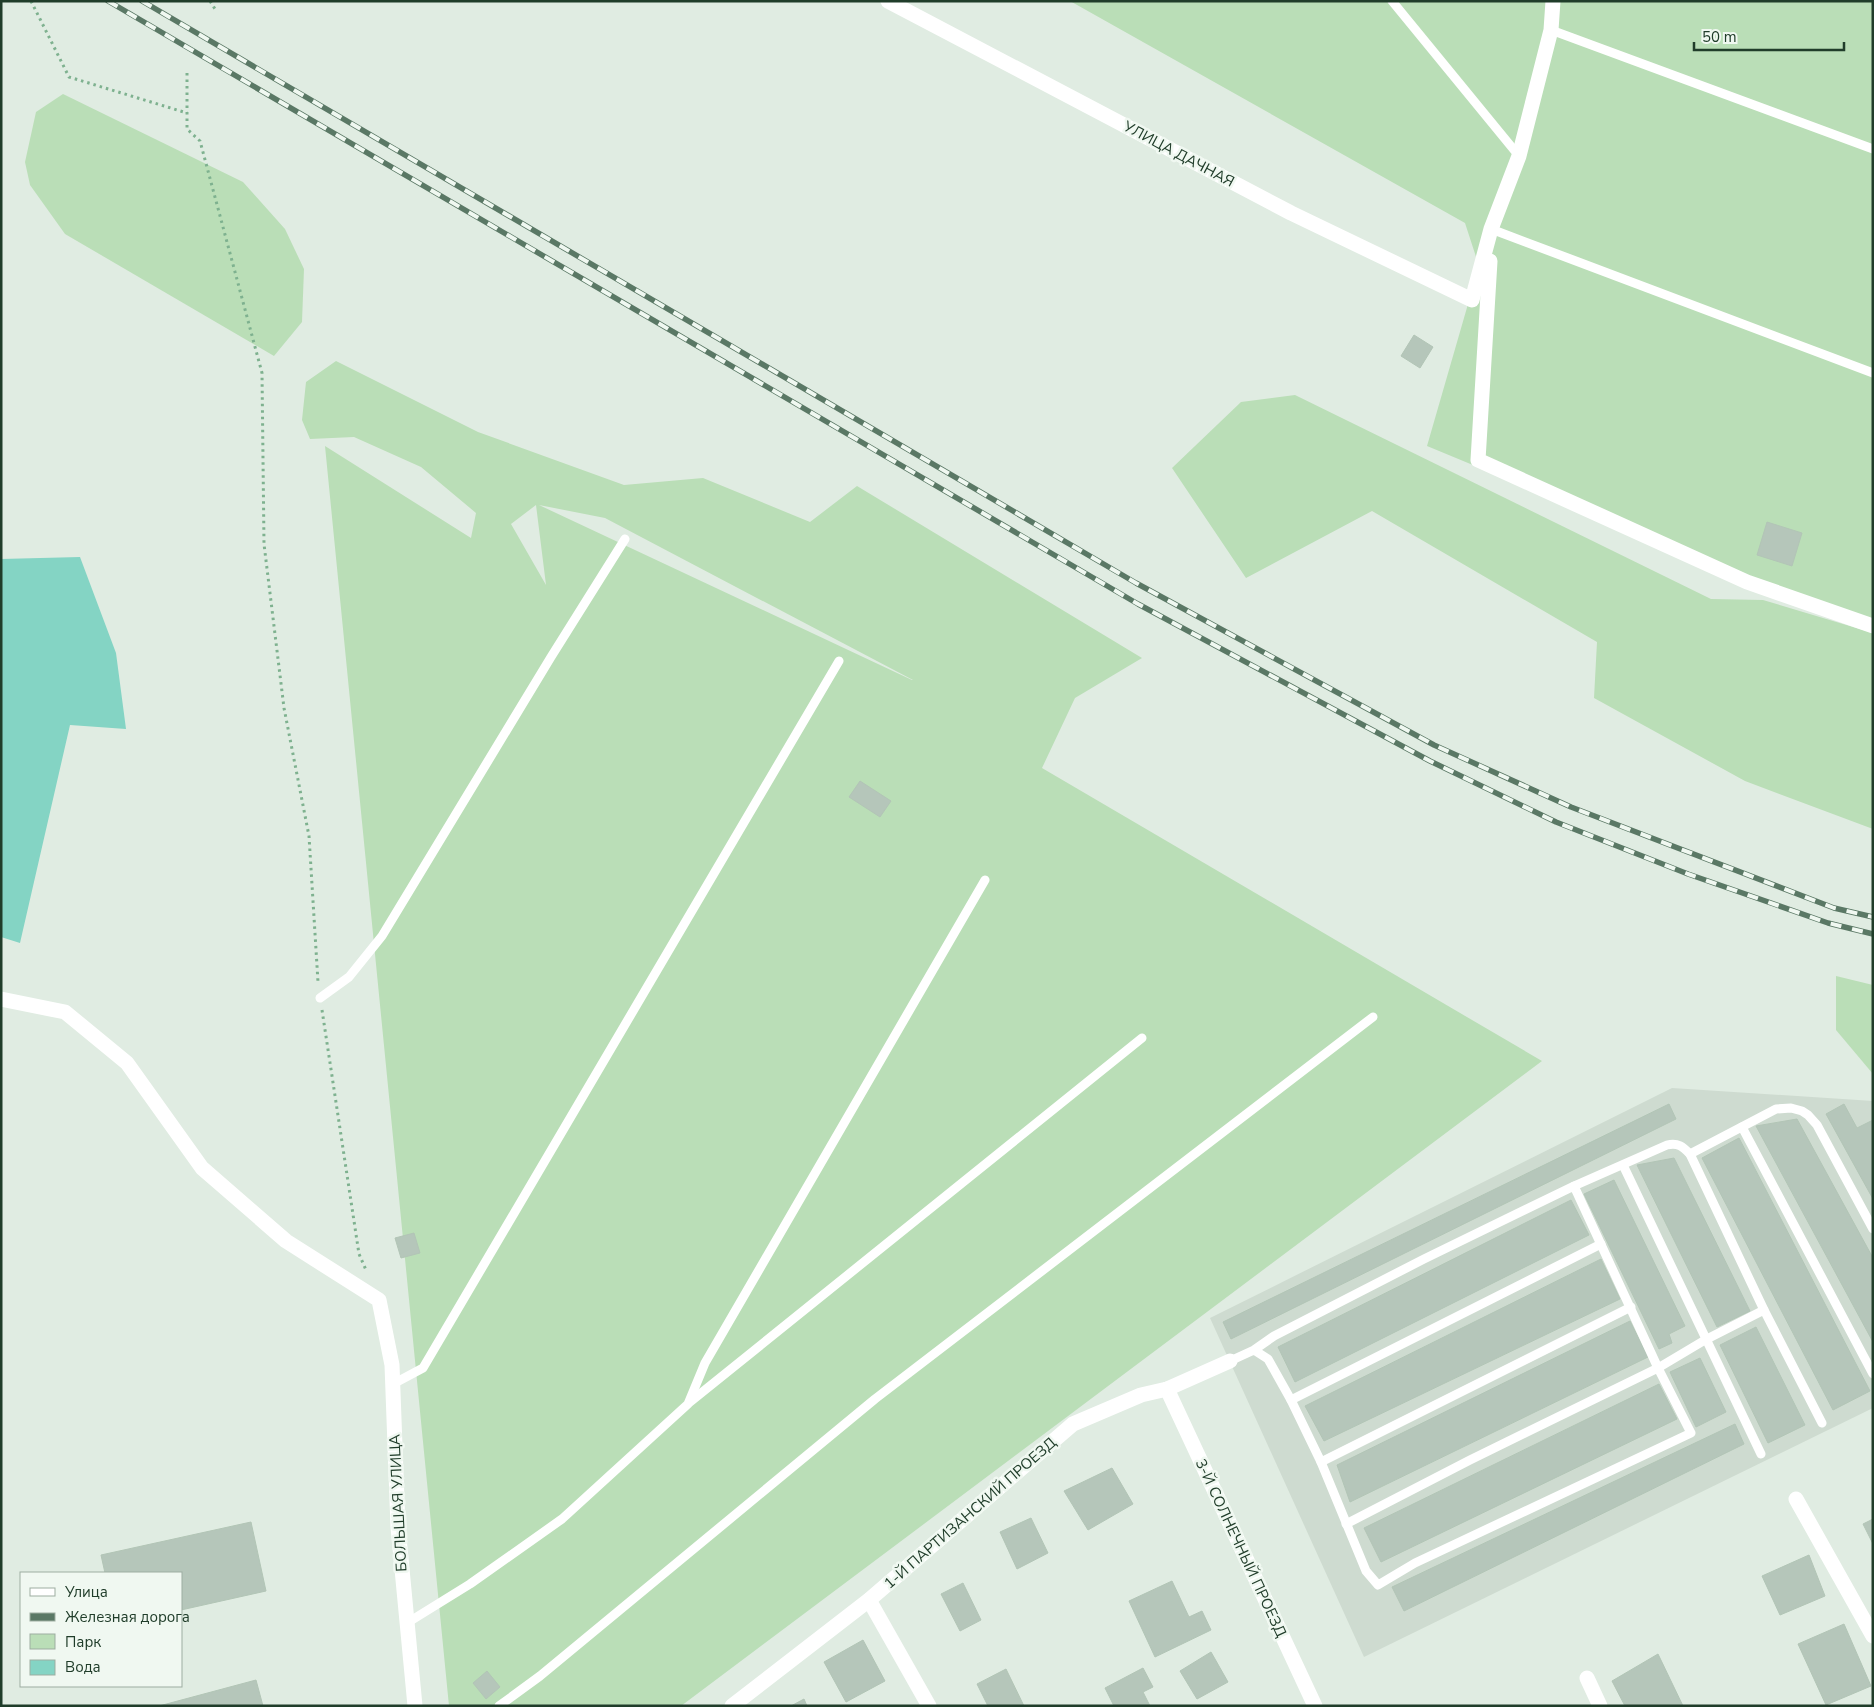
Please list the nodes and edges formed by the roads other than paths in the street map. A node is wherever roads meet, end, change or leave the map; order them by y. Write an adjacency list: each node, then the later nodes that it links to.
1 (888, 1): 7 (street, УЛИЦА ДАЧНАЯ)
2 (1392, 1): 6 (lane)
3 (1554, 1): 4 (street)
4 (1551, 30): 5 (lane); 6 (street)
5 (1873, 149)
6 (1519, 156): 7 (street)
7 (1492, 229): 8 (lane); 10 (street)
8 (1873, 373)
9 (625, 539): 13 (lane)
10 (1873, 626)
11 (840, 661): 30 (lane)
12 (985, 880): 33 (lane)
13 (320, 998)
14 (1, 999): 30 (street, БОЛЬШАЯ УЛИЦА)
15 (1373, 1017): 44 (lane)
16 (1142, 1038): 33 (lane)
17 (1742, 1127): 18 (lane); 21 (lane); 29 (lane)
18 (1690, 1154): 19 (lane); 24 (lane)
19 (1623, 1165): 20 (lane); 25 (lane)
20 (1574, 1186): 22 (lane); 26 (lane)
21 (1873, 1229)
22 (1601, 1244): 23 (lane); 32 (lane)
23 (1631, 1307): 28 (lane); 36 (lane)
24 (1764, 1310): 25 (lane); 34 (lane)
25 (1705, 1340): 28 (lane); 35 (lane)
26 (1254, 1350): 27 (lane); 32 (lane)
27 (1230, 1362): 31 (street, 1-Й ПАРТИЗАНСКИЙ ПРОЕЗД)
28 (1658, 1368): 38 (lane); 38 (lane)
29 (1873, 1374)
30 (393, 1384): 40 (street, БОЛЬШАЯ УЛИЦА)
31 (1167, 1389): 39 (street, 1-Й ПАРТИЗАНСКИЙ ПРОЕЗД); 47 (street, 3-Й СОЛНЕЧНЫЙ ПРОЕЗД)
32 (1291, 1400): 36 (lane)
33 (688, 1404): 40 (lane)
34 (1822, 1423)
35 (1760, 1454)
36 (1321, 1462): 38 (lane)
37 (1796, 1500): 41 (street)
38 (1346, 1524)
39 (869, 1600): 45 (street, 1-Й ПАРТИЗАНСКИЙ ПРОЕЗД); 46 (street)
40 (407, 1623): 43 (street, БОЛЬШАЯ УЛИЦА)
41 (1873, 1636)
42 (1587, 1678): 48 (street)
43 (414, 1706)
44 (499, 1706)
45 (732, 1706)
46 (929, 1706)
47 (1316, 1706)
48 (1600, 1706)

